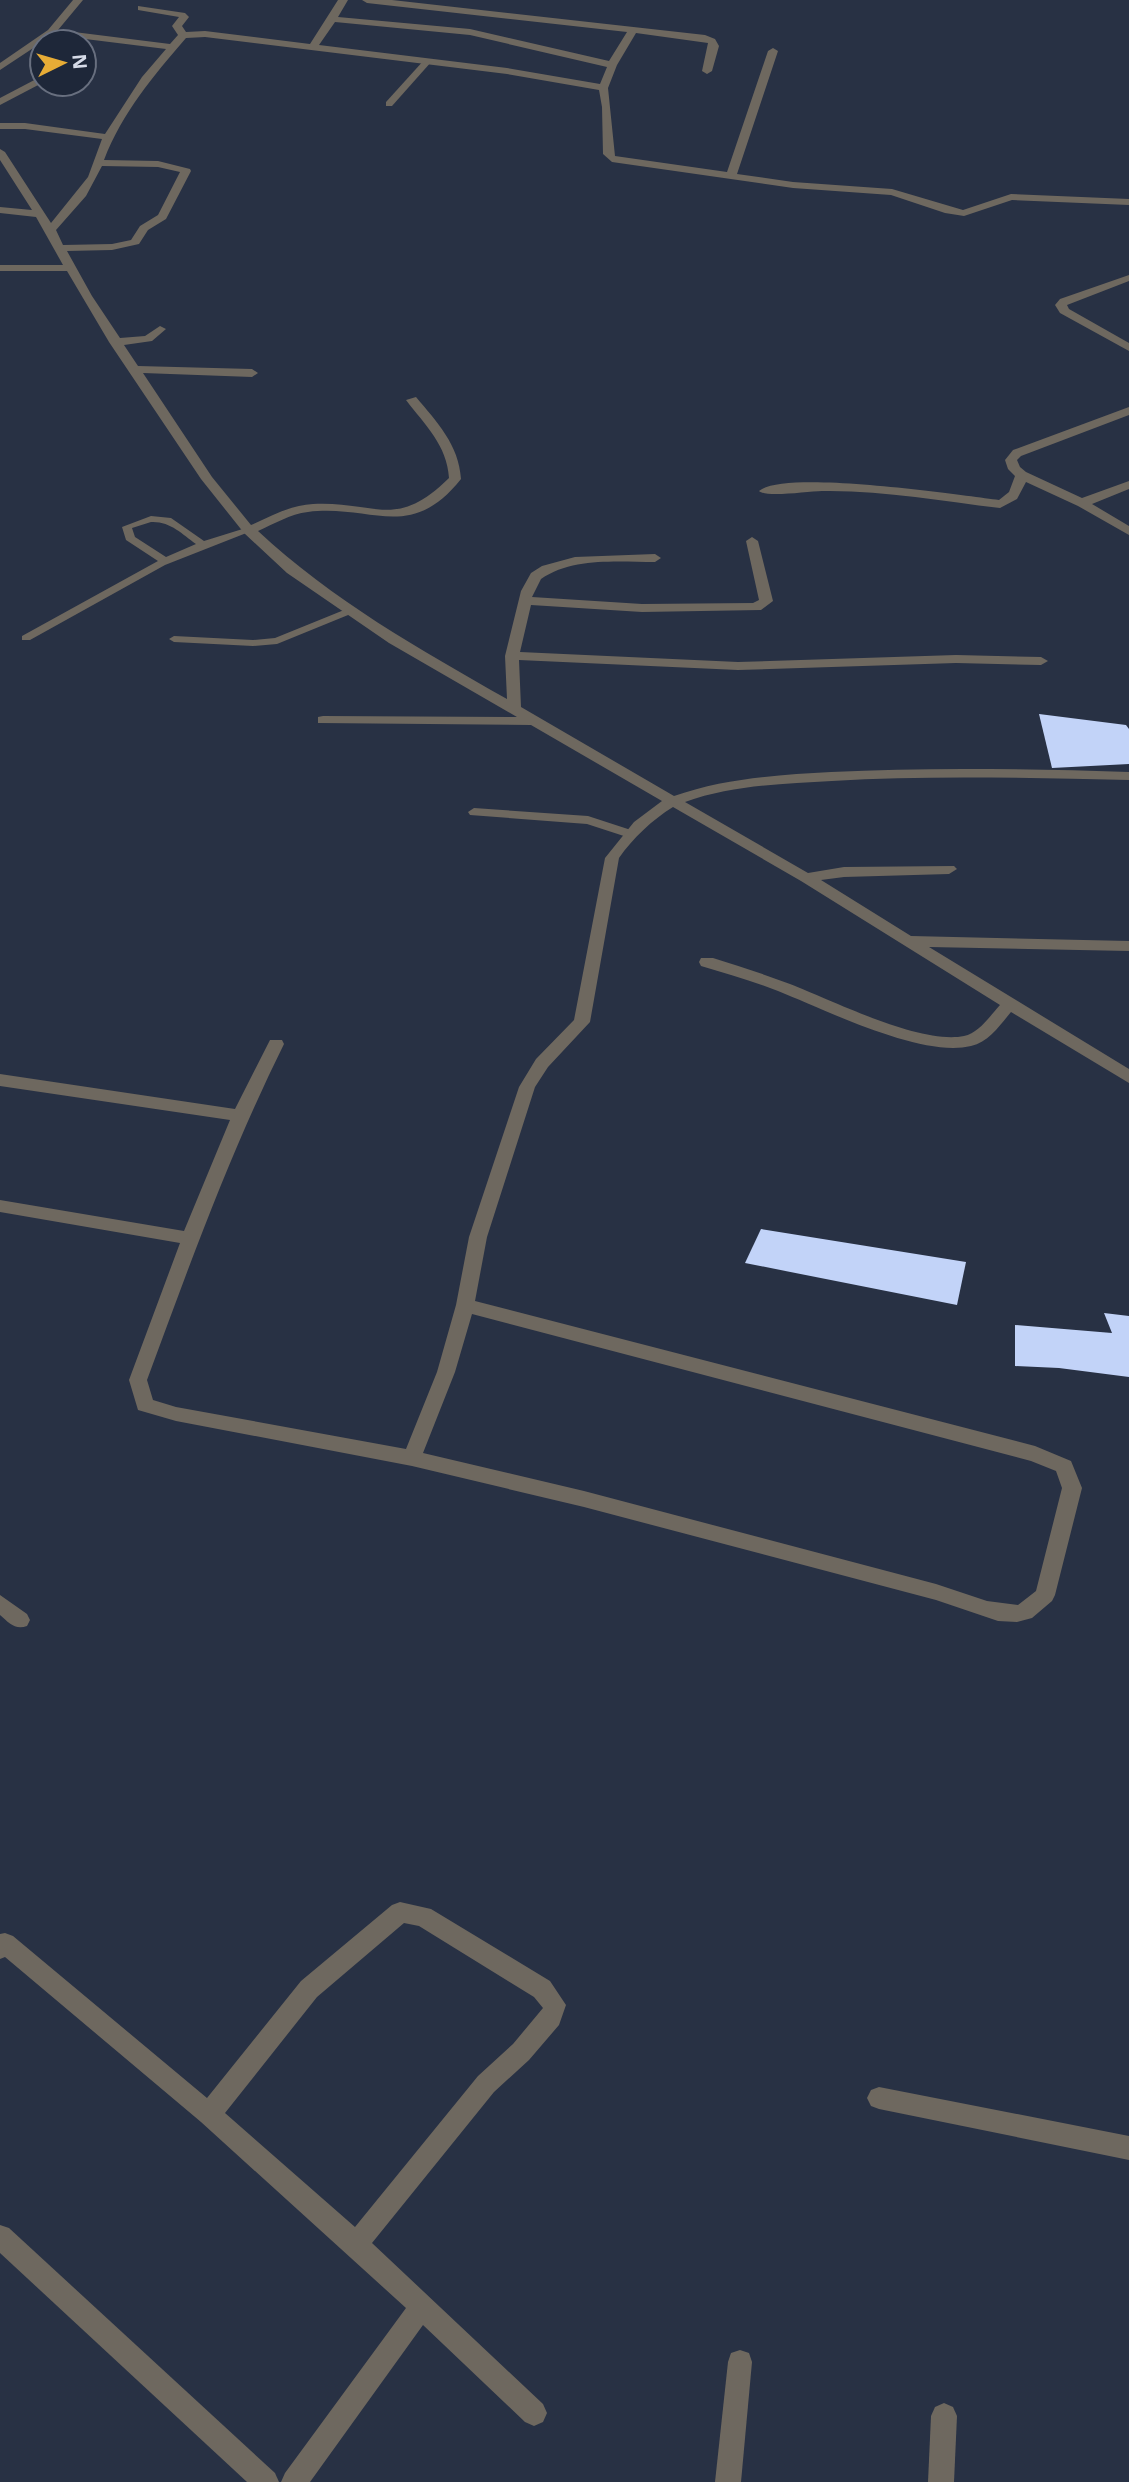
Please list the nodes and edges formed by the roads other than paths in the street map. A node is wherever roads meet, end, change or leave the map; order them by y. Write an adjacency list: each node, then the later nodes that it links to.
1 (78, 0): 6 (street)
2 (343, 0): 5 (street)
3 (368, 0): 7 (street)
4 (141, 8): 8 (street)
5 (335, 19): 12 (street); 15 (street)
6 (54, 28)
7 (632, 32): 15 (street); 17 (street)
8 (183, 35): 10 (street); 12 (street)
9 (98, 38): 10 (street)
10 (171, 47): 23 (street)
11 (28, 48): 16 (street)
12 (312, 48): 14 (street)
13 (773, 51): 26 (street)
14 (428, 61): 19 (street); 21 (lane)
15 (612, 65): 19 (street)
16 (0, 67)
17 (707, 71)
18 (28, 87): 20 (street)
19 (603, 88): 26 (street)
20 (0, 102)
21 (389, 104)
22 (0, 126): 23 (street)
23 (108, 137): 25 (street)
24 (0, 152): 29 (street)
25 (98, 163): 30 (street); 31 (street)
26 (730, 175): 27 (street)
27 (1129, 202)
28 (0, 211): 29 (street)
29 (39, 214): 30 (street)
30 (50, 230): 31 (street)
31 (60, 248): 33 (street)
32 (0, 268): 33 (street)
33 (70, 268): 36 (street)
34 (1128, 278): 37 (street)
35 (160, 329): 36 (street)
36 (115, 342): 38 (street)
37 (1129, 348)
38 (134, 369): 39 (street); 46 (street)
39 (252, 373)
40 (412, 400): 46 (street)
41 (1129, 411): 42 (street)
42 (1022, 475): 44 (street); 45 (street)
43 (1129, 485): 45 (street)
44 (765, 491)
45 (1082, 503): 47 (street)
46 (249, 530): 49 (lane); 53 (street)
47 (1129, 531)
48 (752, 541): 52 (street)
49 (202, 544): 51 (lane); 51 (lane)
50 (655, 558): 52 (street)
51 (164, 560): 54 (lane)
52 (525, 601): 56 (street)
53 (349, 611): 55 (lane); 58 (street)
54 (26, 638)
55 (174, 639)
56 (512, 656): 57 (street); 58 (street)
57 (1041, 661)
58 (514, 710): 60 (street)
59 (323, 720): 60 (street)
60 (533, 721): 62 (street)
61 (1129, 776): 62 (street)
62 (671, 802): 64 (street); 66 (street)
63 (474, 812): 64 (lane)
64 (630, 834): 77 (street)
65 (949, 869): 66 (street)
66 (806, 878): 67 (street)
67 (907, 941): 68 (street); 70 (street)
68 (1129, 946)
69 (707, 962): 70 (street)
70 (1009, 1004): 72 (street)
71 (276, 1044): 74 (street)
72 (1129, 1077)
73 (0, 1080): 74 (street)
74 (240, 1115): 76 (street)
75 (0, 1206): 76 (street)
76 (190, 1238): 78 (street)
77 (465, 1305): 78 (street); 78 (street)
78 (412, 1458)
79 (0, 1604): 80 (street)
80 (20, 1620)
81 (2, 1944): 83 (street)
82 (879, 2098): 84 (street)
83 (209, 2114): 86 (street); 86 (street)
84 (1129, 2148)
85 (0, 2237): 91 (street)
86 (356, 2245): 87 (street)
87 (422, 2306): 89 (street); 92 (street)
88 (740, 2362): 93 (street)
89 (534, 2413)
90 (944, 2416): 94 (street)
91 (266, 2482)
92 (294, 2482)
93 (728, 2482)
94 (941, 2482)

